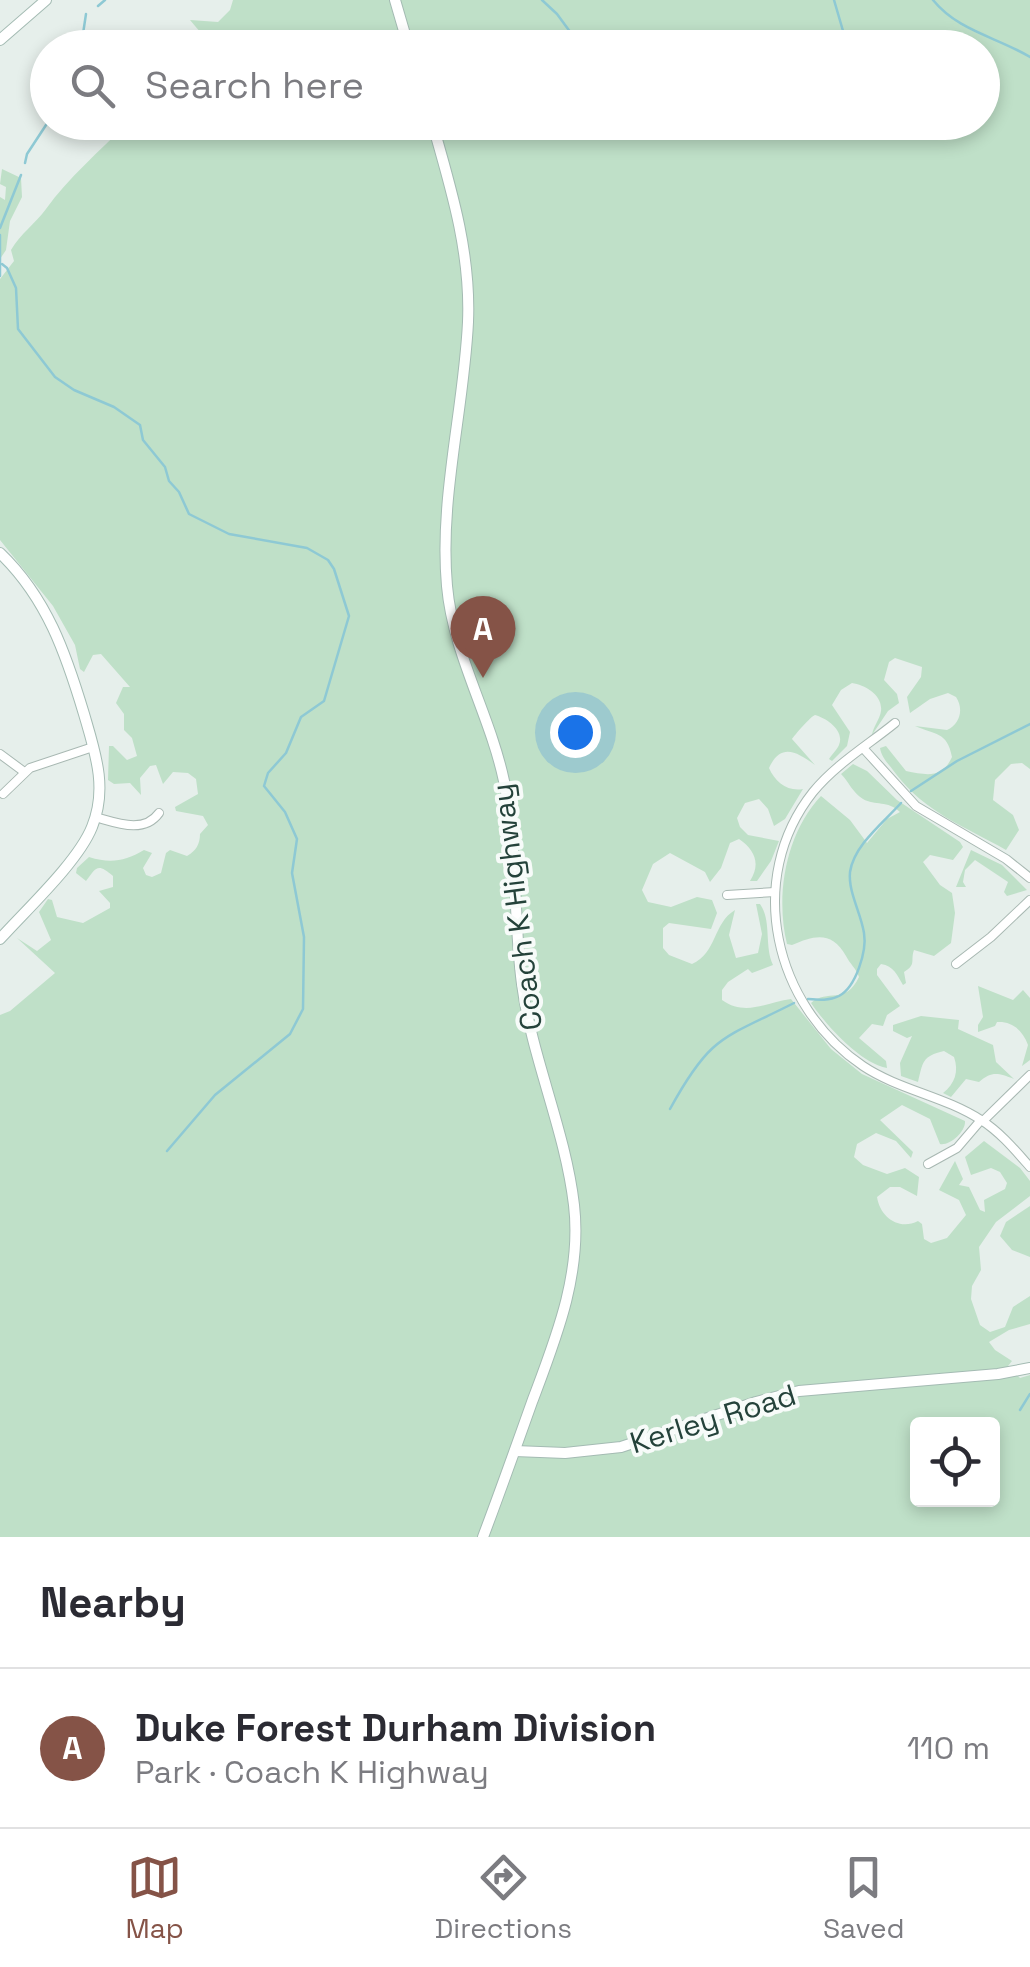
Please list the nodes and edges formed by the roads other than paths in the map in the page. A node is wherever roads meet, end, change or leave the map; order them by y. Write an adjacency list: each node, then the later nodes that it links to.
1 (46, 0): 4 (street)
2 (395, 0): 3 (street)
3 (404, 30)
4 (0, 40)
5 (437, 140): 26 (street, Coach K Highway)
6 (0, 553): 8 (street)
7 (895, 723): 9 (street)
8 (93, 747): 11 (street); 14 (street)
9 (863, 748): 15 (street); 16 (street)
10 (0, 754): 11 (street)
11 (23, 771): 12 (street)
12 (3, 794)
13 (159, 812): 14 (street)
14 (95, 817): 19 (street)
15 (1030, 878)
16 (775, 892): 17 (street); 22 (street)
17 (727, 895)
18 (1030, 900): 20 (street)
19 (0, 940)
20 (956, 964)
21 (1030, 1076): 22 (street)
22 (982, 1121): 23 (street); 24 (street)
23 (928, 1164)
24 (1030, 1168)
25 (1030, 1368): 26 (street, Kerley Road)
26 (514, 1451): 27 (street, Coach K Highway)
27 (483, 1537)

